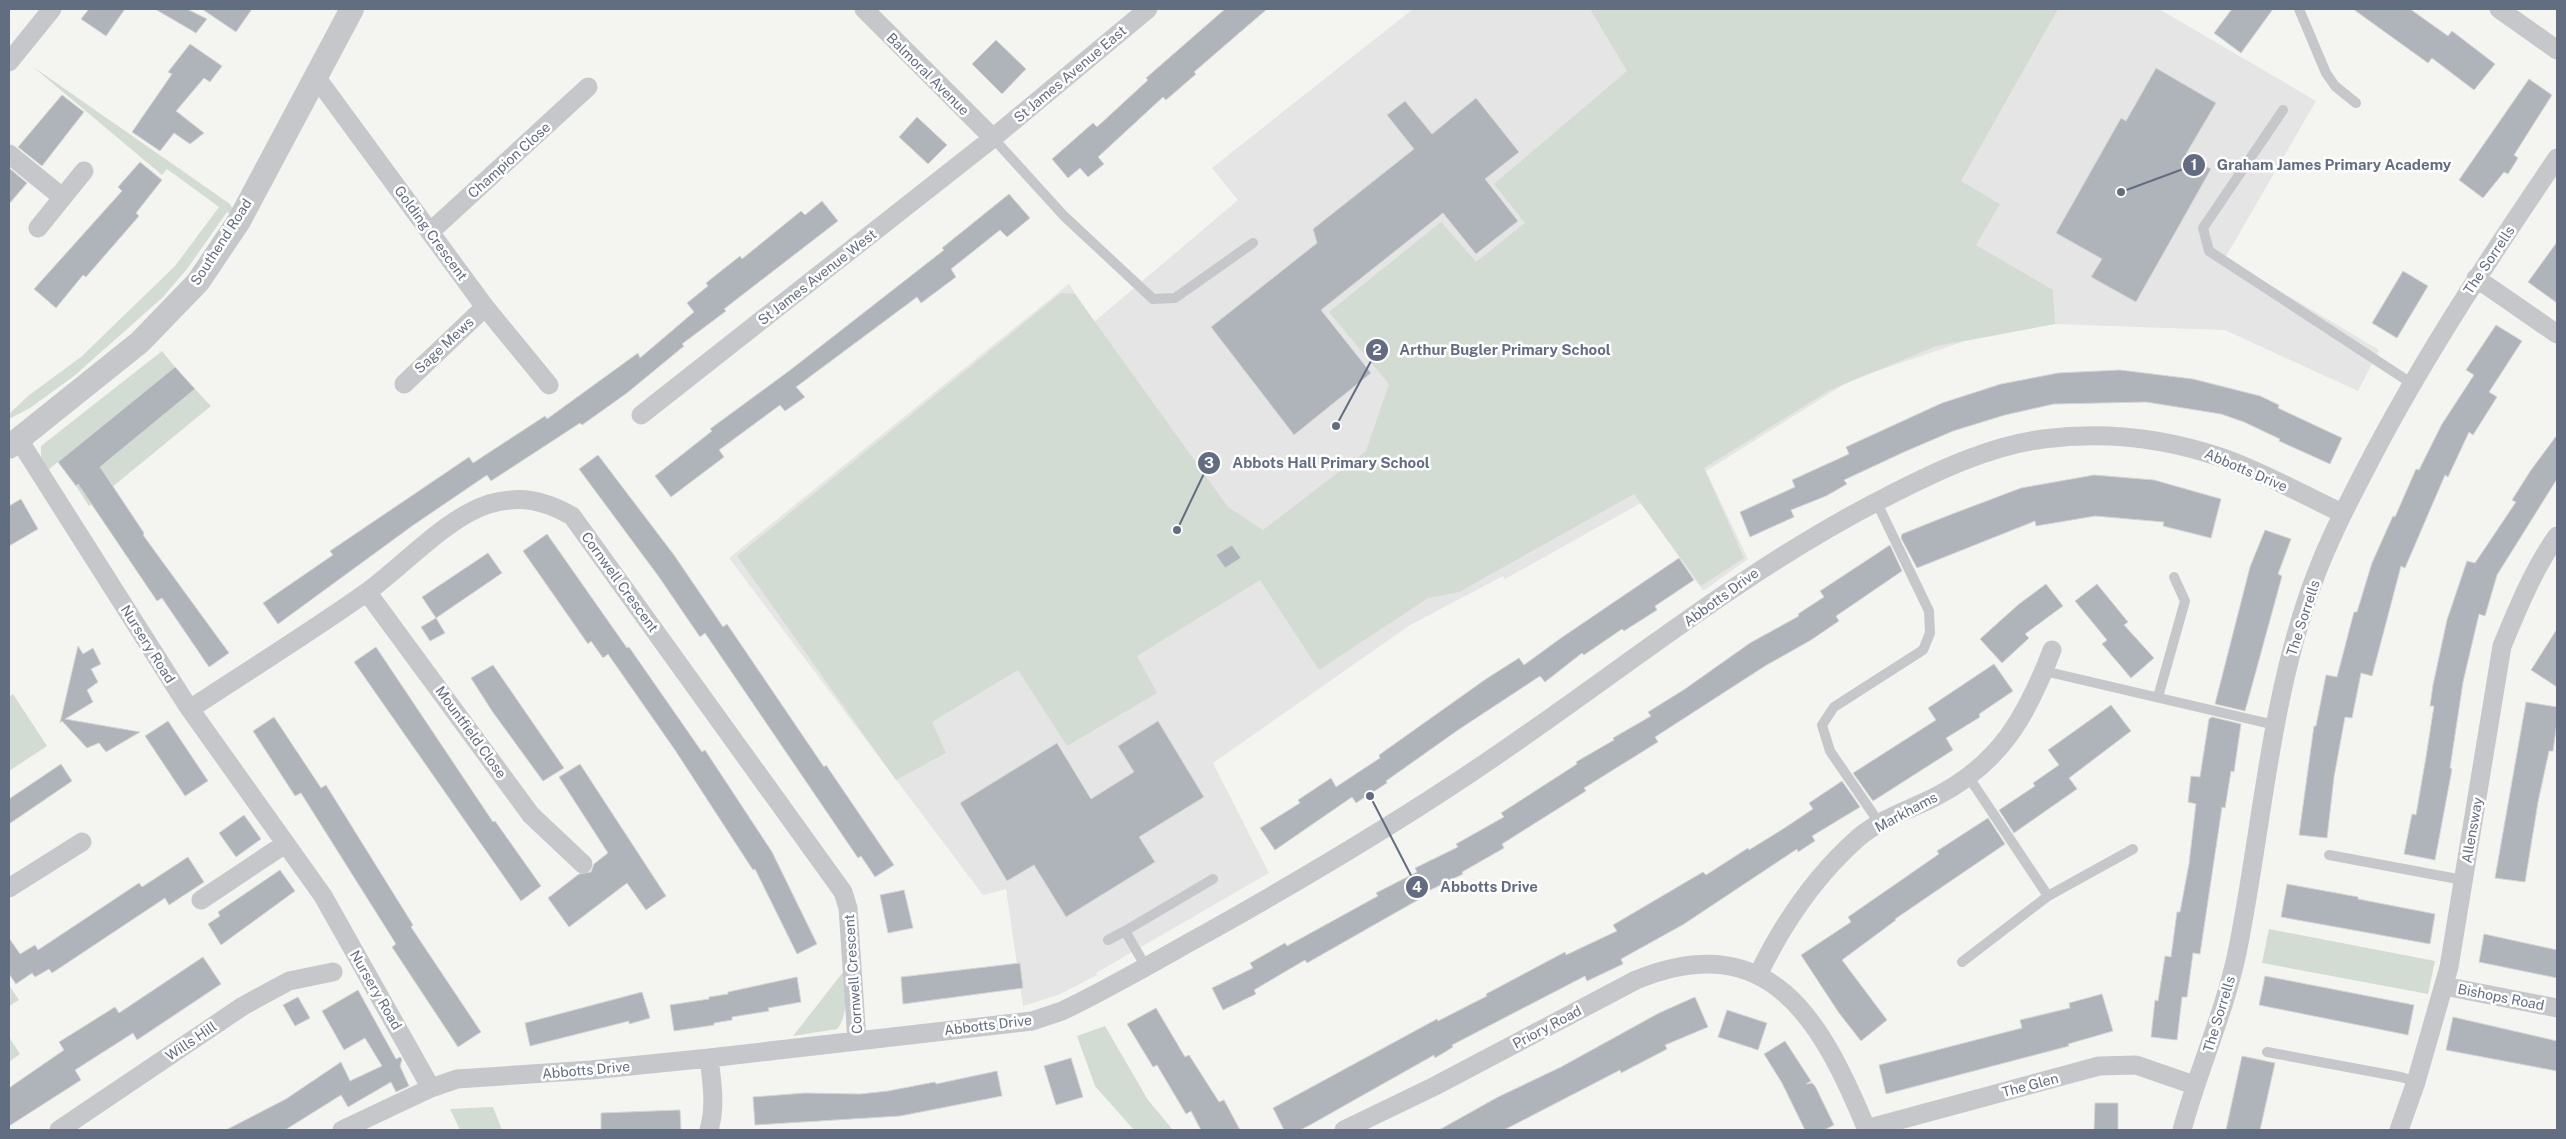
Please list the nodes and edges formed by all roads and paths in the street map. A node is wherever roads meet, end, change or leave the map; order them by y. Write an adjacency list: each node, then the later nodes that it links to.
1 (52, 9): 8 (street)
2 (352, 9): 9 (street, Southend Road)
3 (864, 9): 13 (street, Balmoral Avenue)
4 (1148, 9): 13 (street, St James Avenue East)
5 (2299, 9): 11 (lane)
6 (2499, 9): 7 (street)
7 (2557, 50)
8 (9, 62)
9 (316, 77): 19 (street, Golding Crescent); 28 (street, Southend Road)
10 (588, 87): 19 (street, Champion Close)
11 (2356, 103)
12 (2283, 110): 24 (lane)
13 (993, 138): 20 (lane); 27 (street, St James Avenue West)
14 (9, 154): 17 (street)
15 (2557, 158): 21 (street, The Sorrells)
16 (84, 171): 17 (street)
17 (62, 197): 18 (street)
18 (38, 228)
19 (430, 232): 22 (street, Golding Crescent)
20 (1253, 243)
21 (2476, 278): 23 (street); 24 (street, The Sorrells)
22 (485, 307): 25 (street, Sage Mews); 26 (street, Golding Crescent)
23 (2557, 334)
24 (2411, 383): 30 (street, The Sorrells)
25 (404, 384)
26 (549, 385)
27 (641, 415)
28 (14, 443): 37 (street, Nursery Road)
29 (1876, 502): 30 (street, Abbotts Drive); 40 (lane); 54 (street, Abbotts Drive)
30 (2342, 513): 38 (street, The Sorrells)
31 (2557, 536): 47 (street, Allensway)
32 (2174, 577): 36 (lane)
33 (367, 592): 37 (street, Cornwell Crescent); 45 (street, Mountfield Close); 59 (street, Cornwell Crescent)
34 (2052, 650): 35 (street, Markhams)
35 (2044, 671): 36 (lane); 39 (street, Markhams)
36 (2158, 697): 38 (lane)
37 (190, 710): 42 (street, Nursery Road)
38 (2275, 725): 63 (street, The Sorrells)
39 (1968, 776): 40 (street, Markhams); 49 (lane)
40 (1880, 824): 56 (street, Markhams)
41 (82, 842): 48 (street)
42 (284, 844): 50 (street); 64 (street, Nursery Road)
43 (2133, 849): 49 (lane)
44 (2329, 855): 47 (lane)
45 (583, 864)
46 (1213, 878): 51 (lane)
47 (2463, 880): 57 (street, Allensway)
48 (9, 888)
49 (2048, 896): 53 (lane)
50 (200, 900)
51 (1125, 931): 52 (lane); 54 (lane)
52 (1108, 940)
53 (1962, 962)
54 (1146, 967): 59 (street, Abbotts Drive)
55 (333, 972): 65 (street, Wills Hill)
56 (1758, 975): 68 (street, Priory Road); 69 (street, Priory Road)
57 (2444, 986): 58 (street, Bishops Road); 62 (street, Allensway)
58 (2557, 1008)
59 (857, 1041): 61 (street, Abbotts Drive)
60 (2267, 1052): 62 (lane)
61 (709, 1058): 64 (street, Abbotts Drive); 67 (street)
62 (2416, 1082): 71 (street, Allensway)
63 (2194, 1085): 69 (street, The Glen); 70 (street, The Sorrells)
64 (431, 1088): 66 (street, Abbotts Drive)
65 (59, 1130)
66 (342, 1130)
67 (708, 1130)
68 (1344, 1130)
69 (1866, 1130)
70 (2182, 1130)
71 (2399, 1130)

